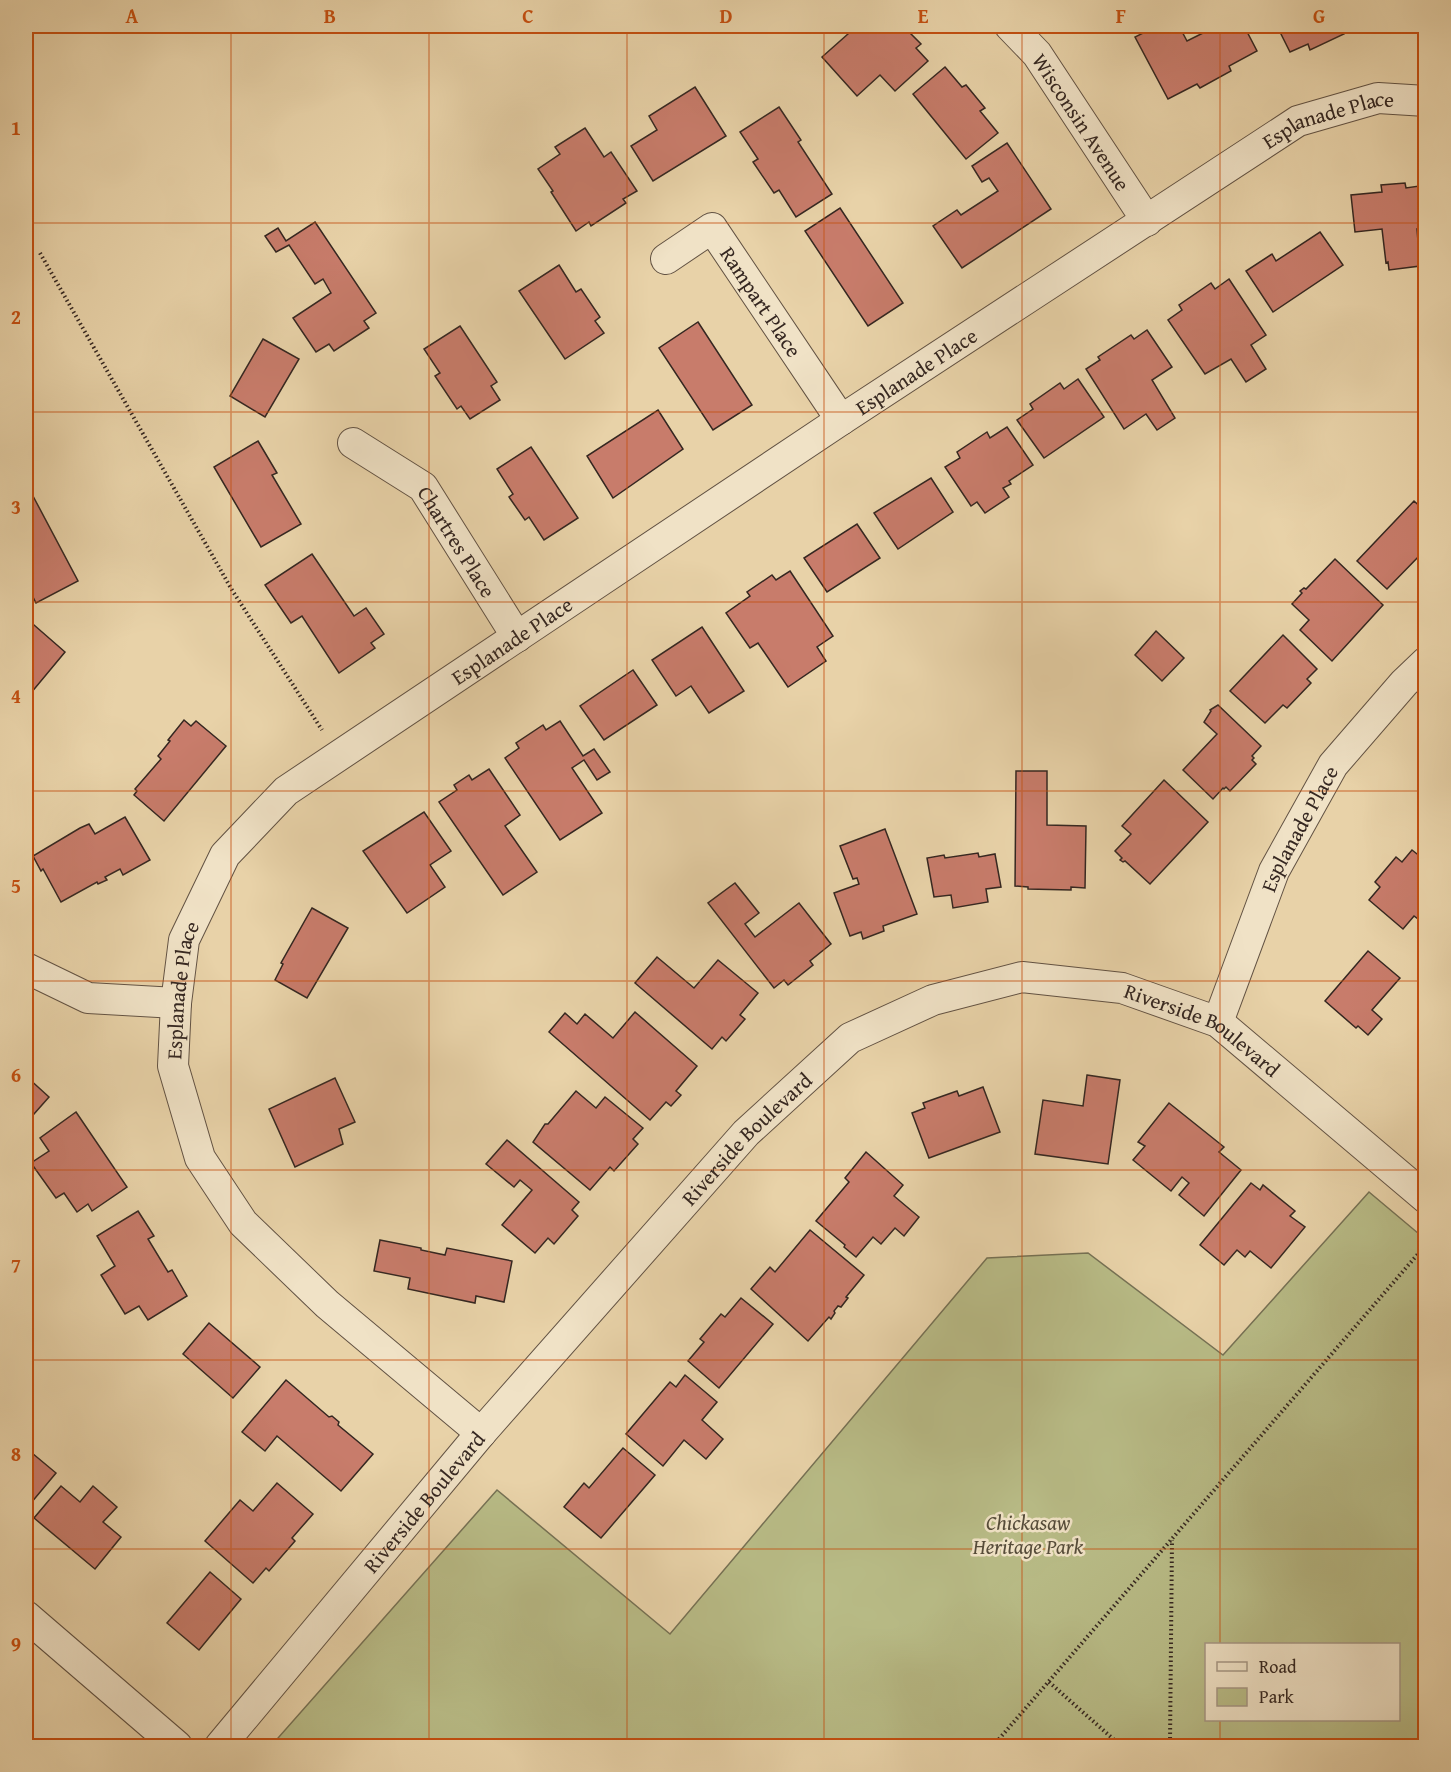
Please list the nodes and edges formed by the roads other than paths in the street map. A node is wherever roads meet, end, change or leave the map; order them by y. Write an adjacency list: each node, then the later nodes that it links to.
1 (1010, 26): 3 (street, Wisconsin Avenue)
2 (1425, 101): 3 (street, Esplanade Place)
3 (1147, 221): 5 (street, Esplanade Place)
4 (666, 258): 5 (street, Rampart Place)
5 (841, 420): 7 (street, Esplanade Place)
6 (353, 443): 7 (street, Chartres Place)
7 (517, 637): 10 (street, Esplanade Place)
8 (1425, 662): 11 (street, Esplanade Place)
9 (26, 968): 10 (street)
10 (176, 1003): 13 (street, Esplanade Place)
11 (1218, 1022): 12 (street, Riverside Boulevard); 13 (street, Riverside Boulevard)
12 (1425, 1198)
13 (481, 1433): 16 (street, Riverside Boulevard)
14 (26, 1616): 15 (street)
15 (177, 1746)
16 (220, 1746)

